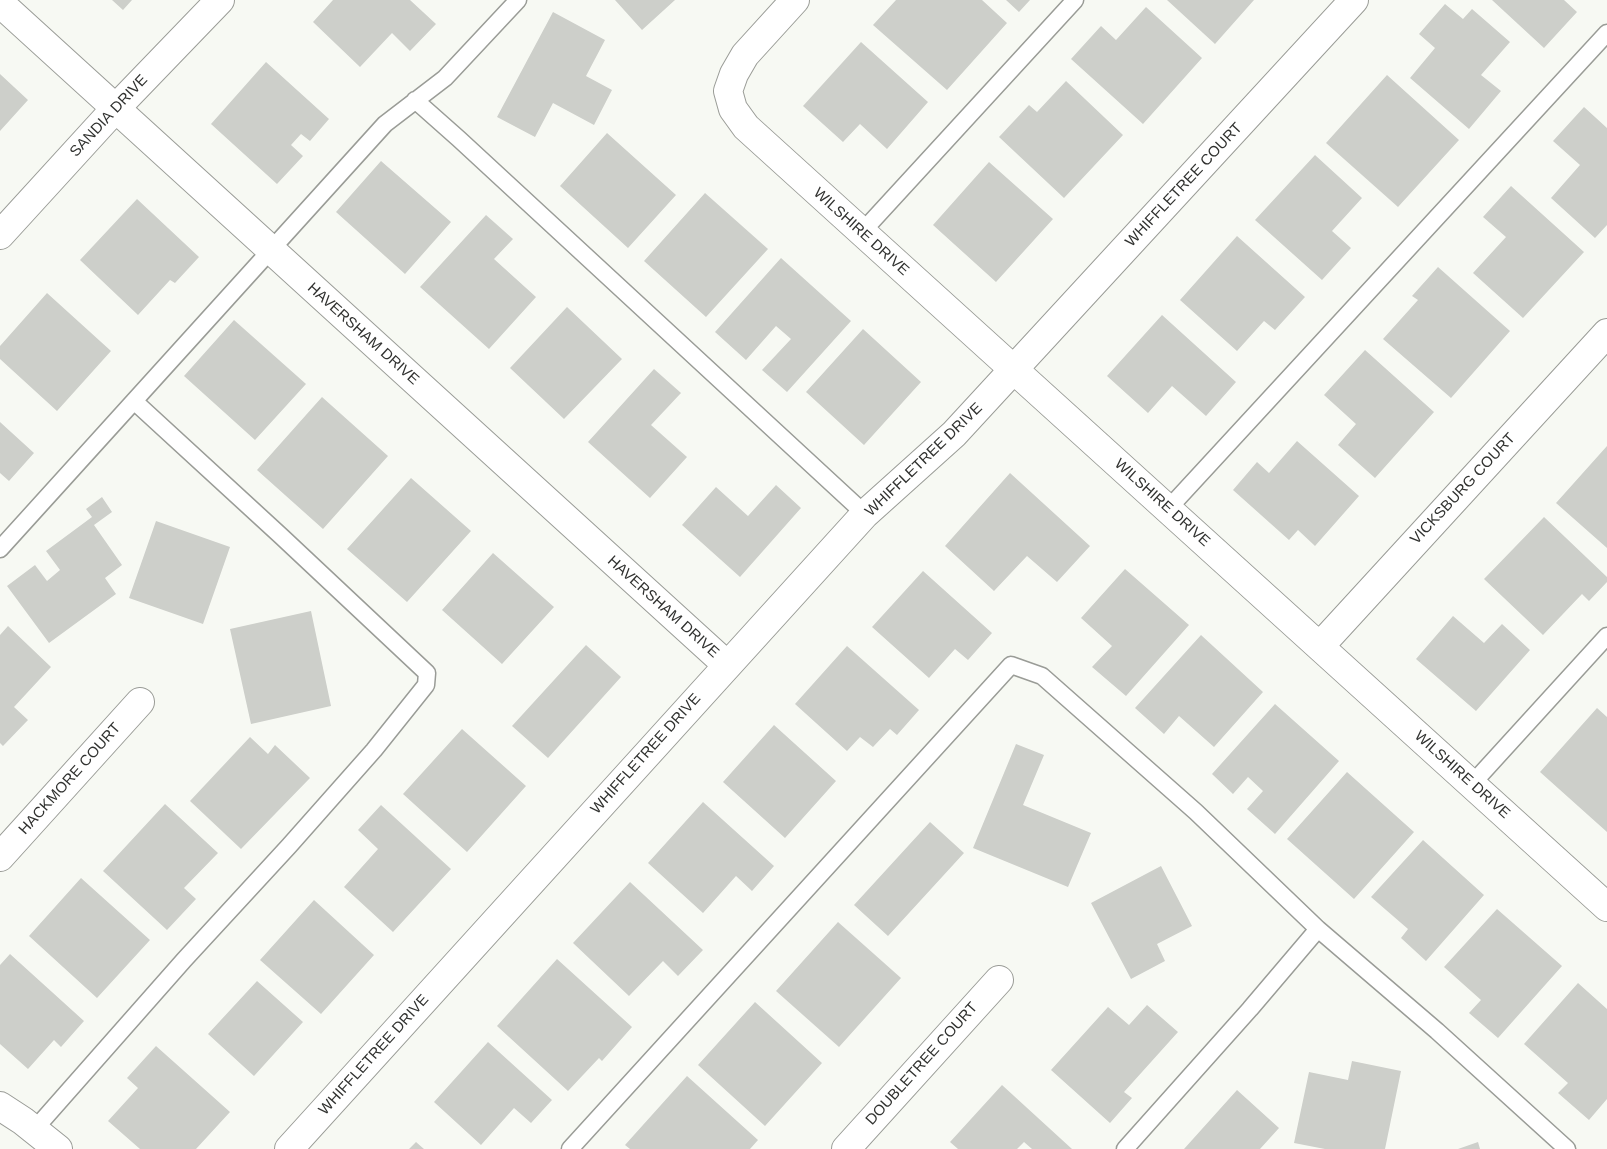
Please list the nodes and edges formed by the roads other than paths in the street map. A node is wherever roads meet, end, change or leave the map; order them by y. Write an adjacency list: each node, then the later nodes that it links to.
1 (220, 0): 9 (street, SANDIA DRIVE)
2 (518, 0): 8 (lane)
3 (795, 0): 10 (street, WILSHIRE DRIVE)
4 (1076, 0): 10 (lane)
5 (1354, 0): 14 (street, WHIFFLETREE COURT)
6 (0, 4): 9 (street, HAVERSHAM DRIVE)
7 (1607, 34): 16 (lane)
8 (415, 100): 12 (lane); 17 (lane)
9 (115, 109): 11 (street, SANDIA DRIVE); 12 (street, HAVERSHAM DRIVE)
10 (862, 232): 14 (street, WILSHIRE DRIVE)
11 (0, 234)
12 (270, 250): 15 (lane); 21 (street, HAVERSHAM DRIVE)
13 (1607, 333): 20 (street, VICKSBURG COURT)
14 (1014, 370): 16 (street, WILSHIRE DRIVE); 17 (street, WHIFFLETREE DRIVE)
15 (134, 401): 18 (lane); 29 (lane)
16 (1168, 509): 20 (street, WILSHIRE DRIVE)
17 (865, 514): 21 (street, WHIFFLETREE DRIVE)
18 (0, 550)
19 (1607, 636): 23 (lane)
20 (1320, 646): 23 (street, WILSHIRE DRIVE)
21 (727, 665): 31 (street, WHIFFLETREE DRIVE)
22 (140, 702): 24 (street, HACKMORE COURT)
23 (1472, 784): 25 (street, WILSHIRE DRIVE)
24 (0, 857)
25 (1607, 907)
26 (1318, 929): 32 (lane); 34 (lane); 35 (lane)
27 (999, 980): 33 (street, DOUBLETREE COURT)
28 (0, 1106): 29 (street)
29 (34, 1130): 30 (street)
30 (58, 1149)
31 (289, 1149)
32 (570, 1149)
33 (846, 1149)
34 (1125, 1149)
35 (1567, 1149)

